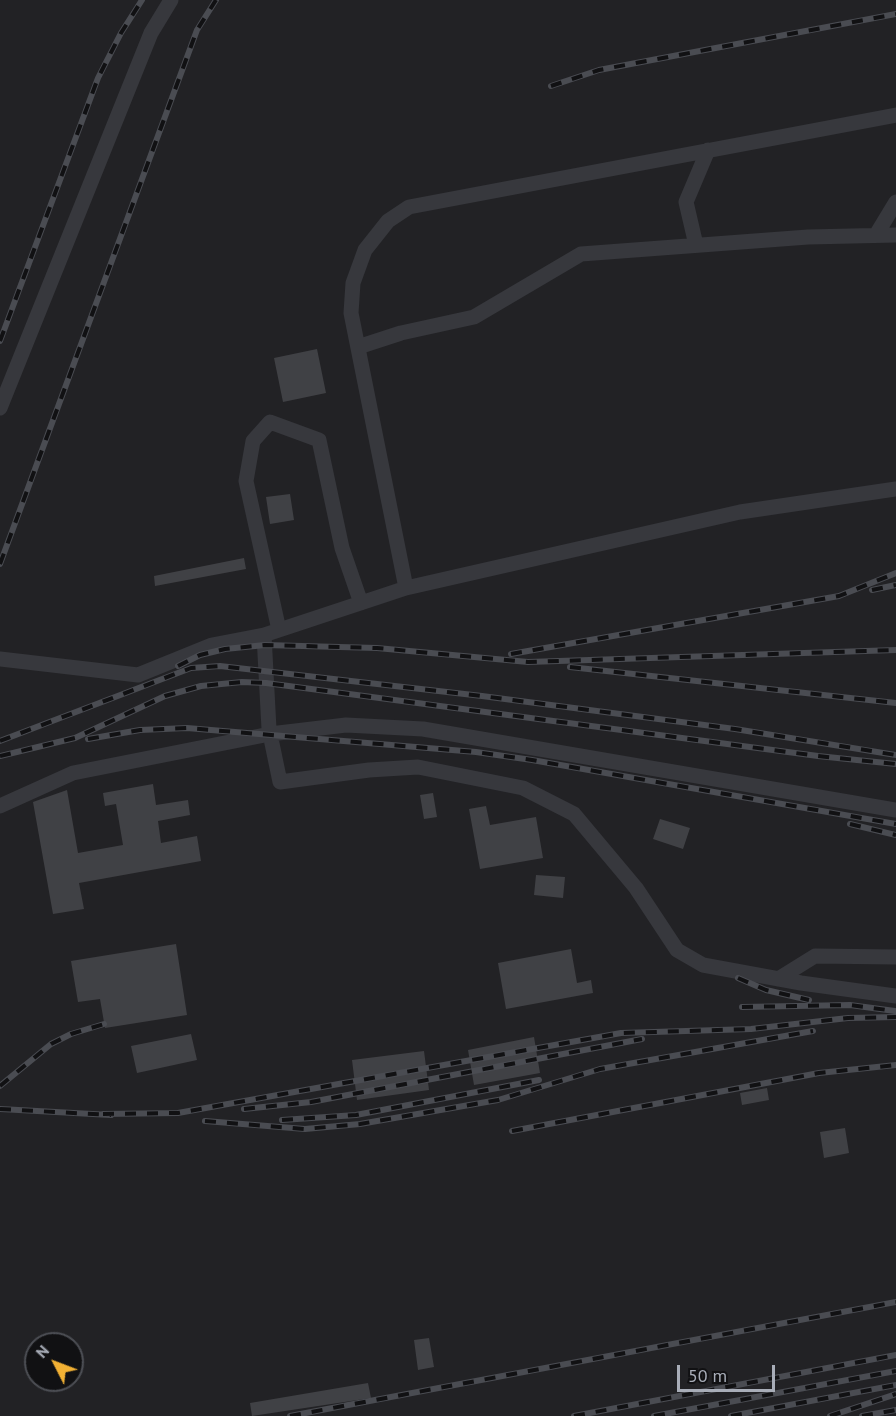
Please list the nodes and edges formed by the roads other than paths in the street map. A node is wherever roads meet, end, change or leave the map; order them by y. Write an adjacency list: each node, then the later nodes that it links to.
1 (171, 0): 9 (lane)
2 (896, 115): 3 (lane)
3 (708, 150): 7 (lane); 8 (lane)
4 (896, 202): 5 (lane)
5 (876, 235): 6 (lane); 7 (lane)
6 (896, 235)
7 (696, 245): 8 (lane)
8 (358, 347): 11 (lane)
9 (0, 408)
10 (896, 489): 11 (lane)
11 (406, 588): 12 (lane)
12 (361, 603): 13 (lane); 13 (lane)
13 (271, 632): 14 (lane); 15 (lane)
14 (0, 659)
15 (270, 734): 16 (lane); 17 (lane); 19 (lane)
16 (0, 806)
17 (896, 810)
18 (896, 957): 19 (lane)
19 (778, 979): 20 (lane)
20 (896, 996)

